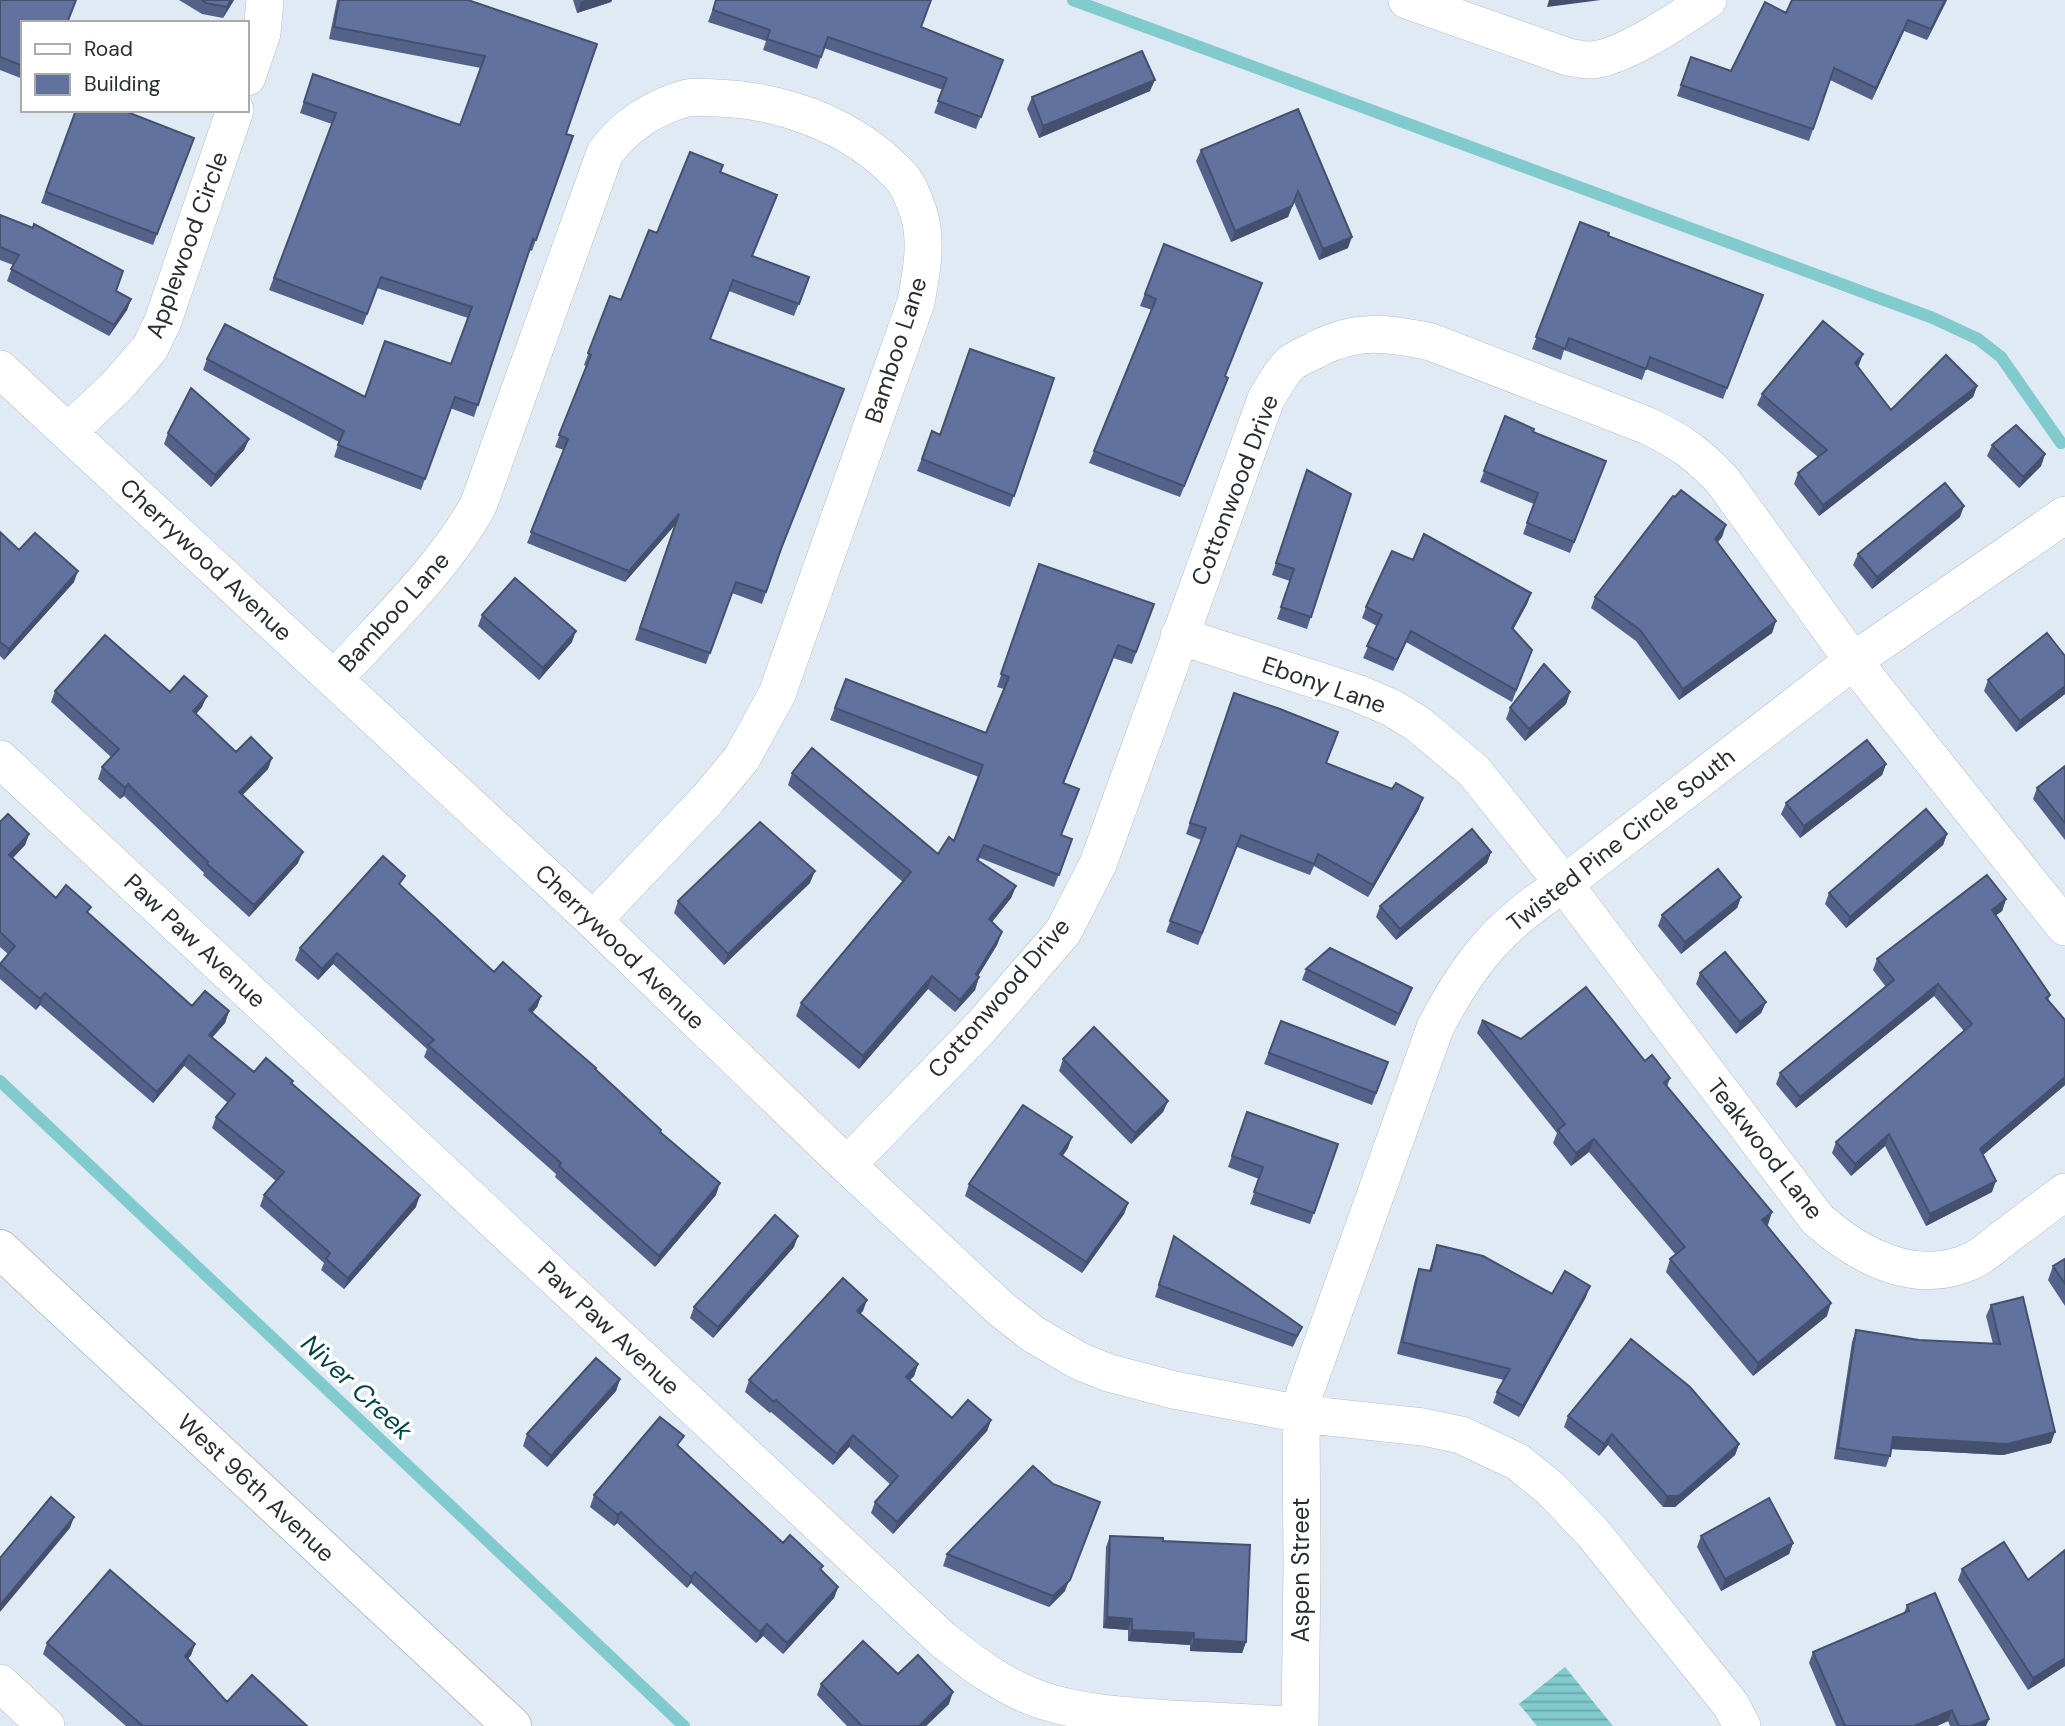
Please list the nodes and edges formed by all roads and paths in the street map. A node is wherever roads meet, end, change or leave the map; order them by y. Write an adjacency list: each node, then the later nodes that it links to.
1 (265, 0): 4 (street)
2 (1407, 0): 3 (street)
3 (1708, 0)
4 (248, 74)
5 (234, 112): 7 (street, Applewood Circle)
6 (0, 369): 7 (street, Cherrywood Avenue)
7 (68, 432): 11 (street, Cherrywood Avenue)
8 (2065, 515): 10 (street, Twisted Pine Circle South)
9 (1179, 636): 10 (street, Cottonwood Drive); 13 (street, Ebony Lane); 16 (street, Cottonwood Drive)
10 (1853, 661): 13 (street, Twisted Pine Circle South); 15 (street)
11 (334, 679): 14 (street, Cherrywood Avenue); 14 (street, Bamboo Lane)
12 (0, 759): 23 (street, Paw Paw Avenue)
13 (1564, 884): 17 (street, Teakwood Lane); 19 (street, Twisted Pine Circle South)
14 (593, 920): 16 (street, Cherrywood Avenue)
15 (2065, 927)
16 (847, 1165): 19 (street, Cherrywood Avenue)
17 (2065, 1192)
18 (0, 1249): 22 (street, West 96th Avenue)
19 (1301, 1414): 23 (street, Aspen Street); 24 (street, Cherrywood Avenue)
20 (0, 1683): 21 (street)
21 (46, 1726)
22 (512, 1726)
23 (1300, 1726)
24 (1742, 1726)

